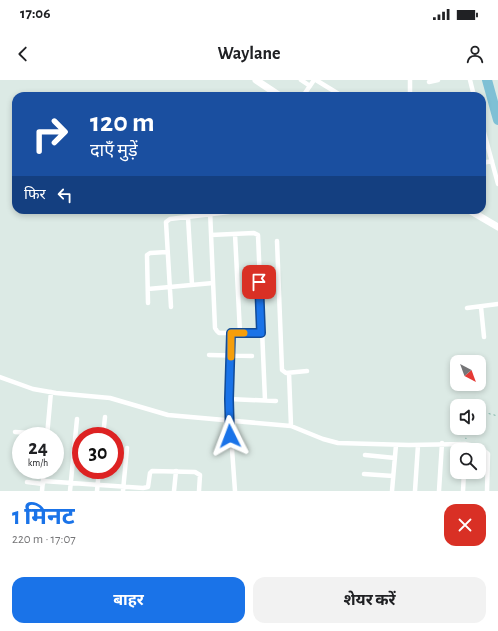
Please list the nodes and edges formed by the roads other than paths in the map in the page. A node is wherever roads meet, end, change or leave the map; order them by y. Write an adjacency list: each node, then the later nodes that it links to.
1 (256, 80): 9 (street)
2 (301, 80): 8 (street)
3 (315, 80): 8 (street); 11 (street)
4 (410, 80): 12 (street)
5 (438, 80): 7 (street)
6 (470, 80): 13 (street)
7 (430, 82)
8 (310, 86): 10 (street)
9 (274, 92)
10 (306, 92)
11 (335, 92)
12 (410, 92)
13 (473, 92)
14 (486, 142): 15 (street)
15 (492, 161): 16 (street); 17 (street)
16 (486, 162)
17 (498, 184)
18 (201, 214): 21 (street)
19 (210, 214): 24 (street)
20 (476, 214): 22 (street)
21 (188, 217): 26 (street); 28 (street)
22 (498, 227)
23 (234, 234): 24 (street); 37 (street); 38 (street)
24 (211, 235): 27 (street)
25 (277, 241): 44 (street)
26 (167, 252): 29 (street); 30 (street)
27 (213, 283): 28 (street); 36 (street)
28 (192, 285): 29 (street)
29 (170, 287): 30 (street); 33 (street)
30 (148, 289): 31 (street)
31 (148, 303)
32 (498, 304): 34 (street)
33 (171, 307)
34 (482, 307): 35 (street); 39 (street)
35 (468, 308)
36 (231, 333): 37 (street); 41 (street)
37 (240, 333): 38 (street)
38 (261, 333): 48 (street)
39 (484, 337)
40 (209, 355): 41 (street)
41 (231, 356): 42 (street); 47 (street)
42 (252, 356)
43 (307, 371): 44 (street)
44 (289, 373): 53 (street)
45 (0, 377): 46 (street)
46 (51, 392): 52 (street); 54 (street)
47 (229, 399): 48 (street); 52 (street)
48 (265, 400): 49 (street)
49 (276, 401)
50 (105, 417): 55 (street)
51 (77, 419): 72 (street)
52 (230, 421): 53 (street); 81 (street)
53 (291, 426): 58 (street)
54 (48, 427)
55 (104, 427)
56 (442, 443): 57 (street); 59 (street); 84 (street)
57 (450, 443)
58 (396, 445): 59 (street); 63 (street)
59 (418, 445): 83 (street)
60 (127, 448): 74 (street)
61 (486, 452): 86 (street)
62 (365, 455): 63 (street)
63 (395, 458): 66 (street)
64 (176, 471): 75 (street); 79 (street); 80 (street)
65 (364, 474): 66 (street)
66 (393, 476): 82 (street)
67 (43, 479): 71 (street)
68 (98, 479): 73 (street)
69 (464, 479): 85 (street)
70 (27, 482): 71 (street)
71 (43, 483): 72 (street); 76 (street)
72 (70, 483): 73 (street); 77 (street)
73 (97, 485): 74 (street); 78 (street)
74 (123, 489): 75 (street)
75 (147, 489)
76 (42, 491)
77 (70, 491)
78 (97, 491)
79 (174, 491)
80 (199, 491)
81 (235, 491)
82 (392, 491)
83 (415, 491)
84 (439, 491)
85 (463, 491)
86 (487, 491)

